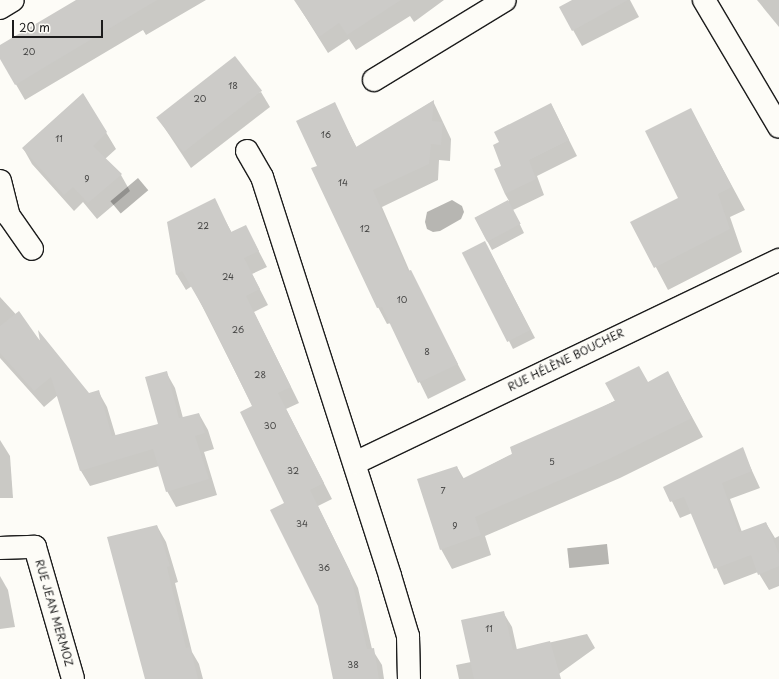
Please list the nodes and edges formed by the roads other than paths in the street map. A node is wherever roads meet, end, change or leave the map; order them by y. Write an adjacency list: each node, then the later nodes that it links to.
1 (13, 0): 4 (street)
2 (505, 0): 5 (street)
3 (704, 0): 6 (street)
4 (0, 8)
5 (374, 80)
6 (779, 127)
7 (247, 151): 11 (street)
8 (0, 181): 9 (street)
9 (32, 249)
10 (779, 260): 11 (street, RUE HÉLÈNE BOUCHER)
11 (355, 463): 14 (street)
12 (0, 548): 13 (street, RUE JEAN MERMOZ)
13 (73, 679)
14 (409, 679)

